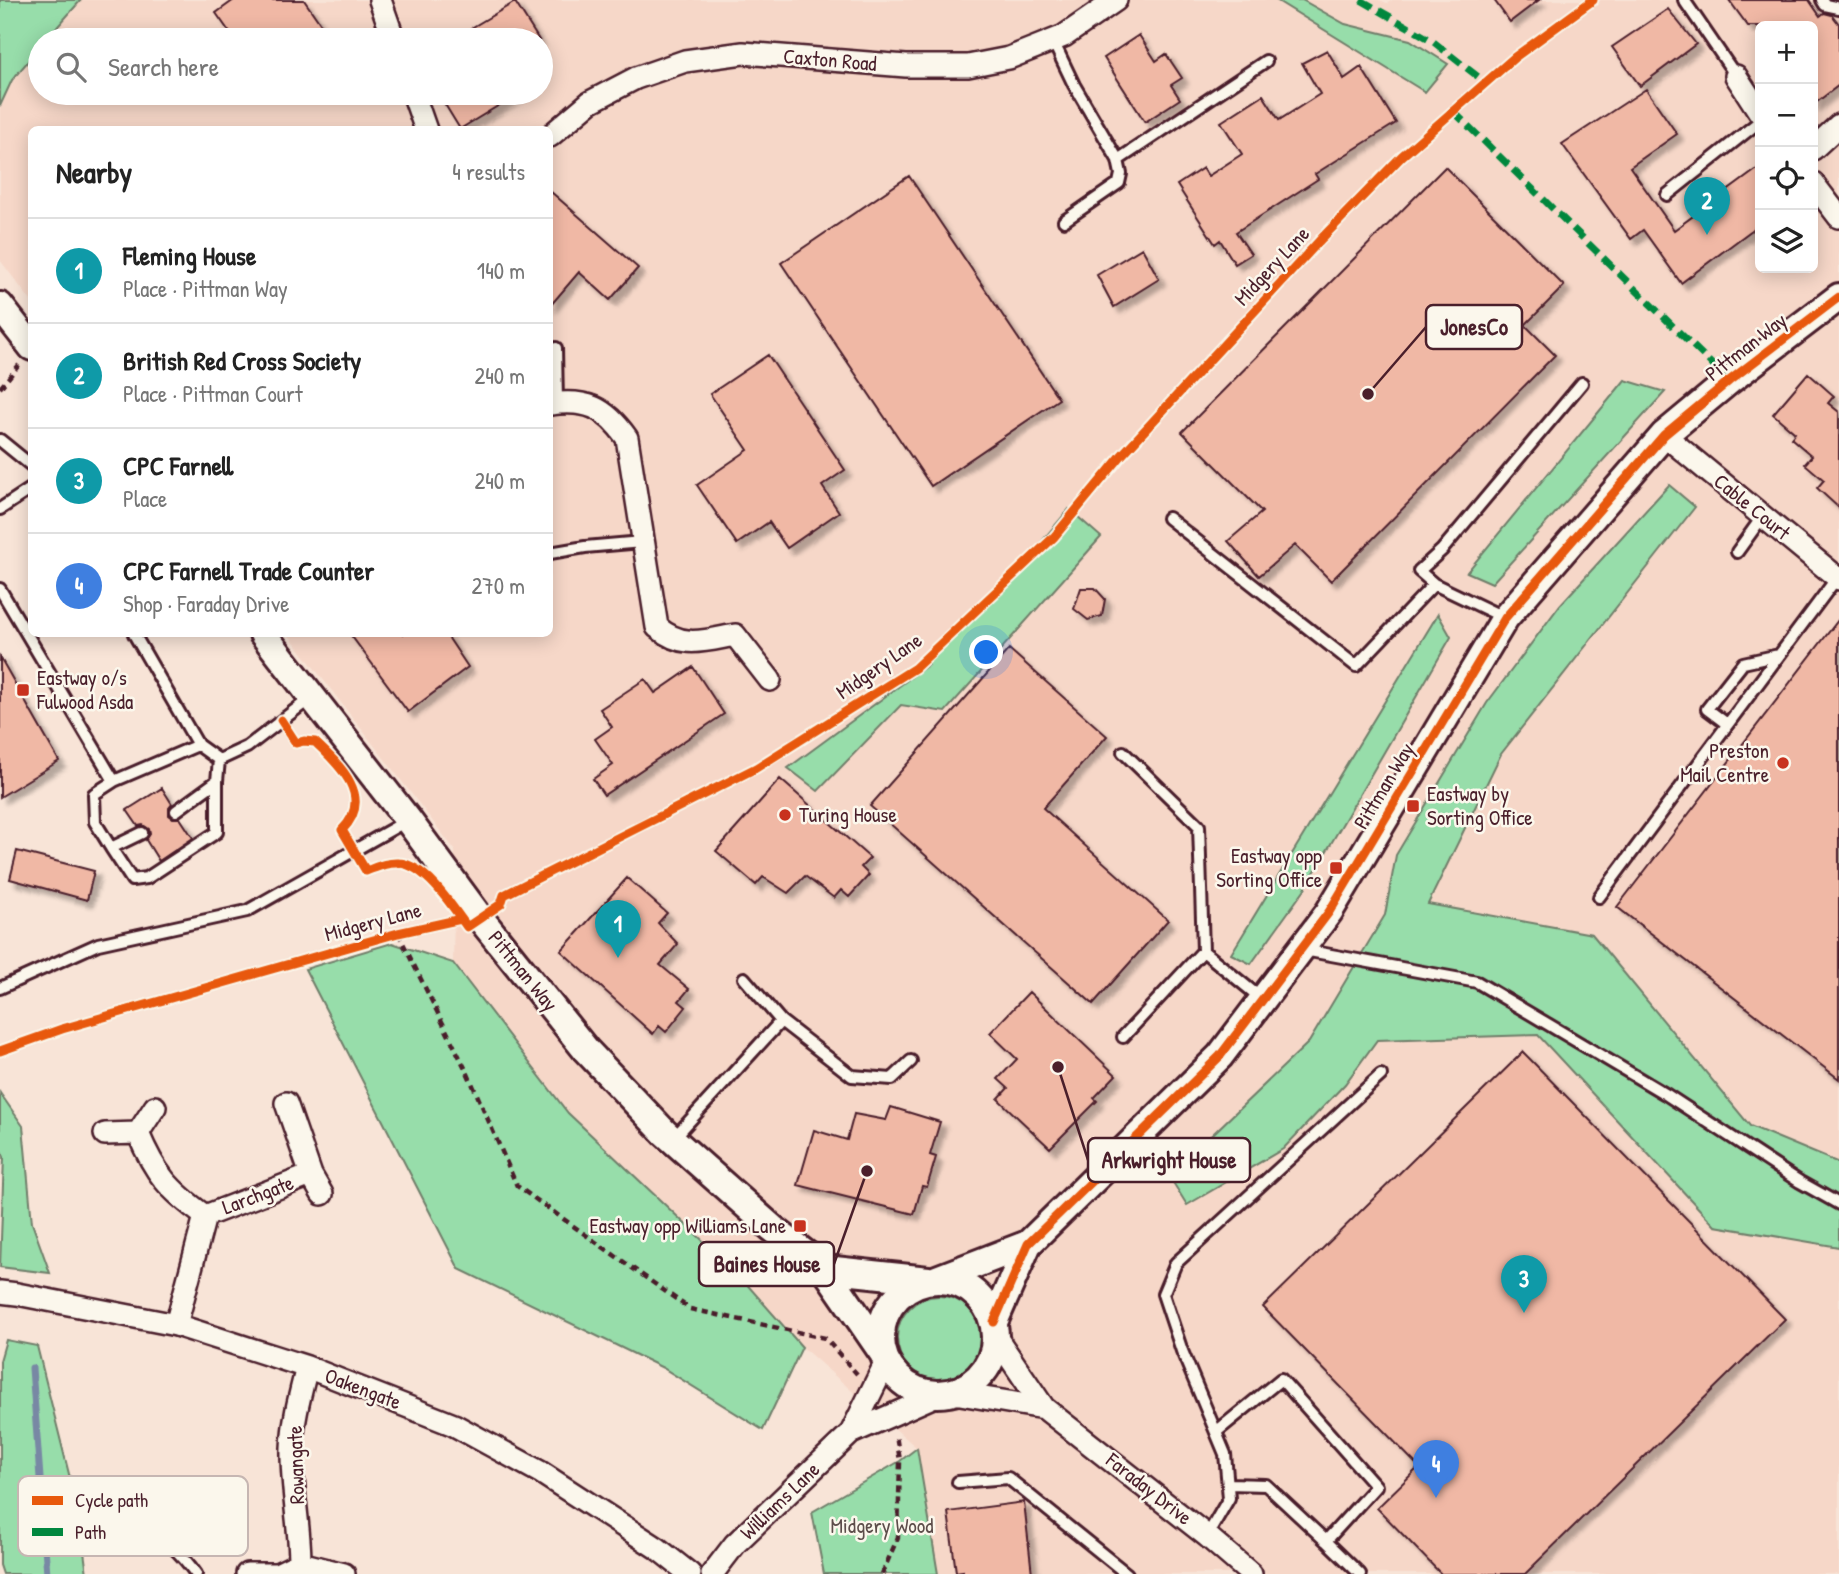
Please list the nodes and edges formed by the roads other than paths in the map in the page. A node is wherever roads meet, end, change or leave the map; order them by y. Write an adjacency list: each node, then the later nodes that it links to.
1 (380, 0): 6 (street)
2 (1116, 0): 7 (street, Caxton Road)
3 (1684, 0): 9 (lane)
4 (1822, 0): 5 (lane)
5 (1839, 8)
6 (390, 28)
7 (1053, 41): 15 (street, Caxton Road); 17 (lane)
8 (1266, 61): 17 (lane)
9 (1736, 76): 11 (street)
10 (417, 105): 14 (street)
11 (1755, 105)
12 (1755, 125): 19 (lane)
13 (1839, 125): 16 (street)
14 (425, 126)
15 (553, 134)
16 (1815, 147)
17 (1118, 160): 21 (lane)
18 (1818, 192): 20 (street)
19 (1667, 195)
20 (1839, 217)
21 (1064, 221)
22 (1839, 297): 28 (street, Pittman Way)
23 (0, 306): 25 (street)
24 (556, 348): 27 (lane)
25 (28, 354)
26 (1582, 383): 39 (lane)
27 (553, 403): 35 (street)
28 (1664, 435): 33 (street, Cable Court); 41 (street, Pittman Way)
29 (0, 440): 30 (lane)
30 (28, 463)
31 (28, 491): 32 (lane)
32 (0, 509)
33 (1763, 516): 37 (lane); 38 (street, Cable Court)
34 (1168, 518): 39 (lane)
35 (642, 542): 36 (lane); 47 (street)
36 (553, 552)
37 (1737, 552)
38 (1838, 577): 46 (lane)
39 (1434, 584): 41 (lane)
40 (0, 589): 42 (lane)
41 (1505, 618): 60 (street, Pittman Way)
42 (28, 636)
43 (28, 637): 54 (lane)
44 (136, 637): 50 (lane)
45 (265, 637): 48 (street, Pittman Way)
46 (1779, 655): 49 (lane); 49 (lane)
47 (770, 680)
48 (312, 697): 52 (lane); 56 (street, Pittman Way)
49 (1727, 724): 59 (lane)
50 (198, 745): 52 (lane); 54 (lane)
51 (1123, 752): 61 (lane)
52 (219, 760): 53 (lane)
53 (217, 780): 55 (lane); 58 (lane)
54 (114, 782): 58 (lane)
55 (176, 811)
56 (408, 820): 63 (lane); 73 (street, Pittman Way)
57 (142, 833): 58 (lane)
58 (111, 848)
59 (1599, 897)
60 (1301, 950): 64 (street, Pittman Way); 76 (lane)
61 (1203, 951): 64 (lane); 66 (lane)
62 (744, 978): 65 (lane)
63 (0, 988)
64 (1263, 1000): 78 (street, Pittman Way)
65 (781, 1021): 67 (lane); 73 (lane)
66 (1123, 1037)
67 (911, 1061)
68 (1381, 1075): 88 (lane)
69 (286, 1103): 74 (street, Larchgate)
70 (155, 1107): 71 (street)
71 (138, 1133): 72 (street); 77 (street, Larchgate)
72 (105, 1134)
73 (673, 1140): 79 (street, Pittman Way)
74 (311, 1175): 75 (street, Larchgate); 77 (street, Larchgate)
75 (322, 1194)
76 (1839, 1205)
77 (205, 1216): 82 (street, Larchgate)
78 (1028, 1244): 80 (street, Pittman Way); 83 (street, Pittman Way)
79 (825, 1269): 80 (street, Pittman Way); 84 (street, Pittman Way)
80 (932, 1280): 83 (street); 84 (street)
81 (0, 1292): 82 (street, Oakengate)
82 (176, 1325): 85 (street, Oakengate)
83 (995, 1329): 86 (street); 87 (street, Faraday Drive)
84 (884, 1357): 86 (street); 89 (street, Williams Lane)
85 (307, 1367): 95 (street, Rowangate); 100 (street, Oakengate)
86 (945, 1394): 87 (street, Faraday Drive); 89 (street, Williams Lane)
87 (1044, 1408): 92 (street, Faraday Drive)
88 (1216, 1432): 91 (lane); 93 (lane)
89 (851, 1433): 101 (street, Williams Lane)
90 (958, 1482): 102 (lane)
91 (1228, 1484): 92 (lane); 93 (lane)
92 (1207, 1536): 103 (street, Faraday Drive)
93 (1326, 1541): 104 (lane)
94 (182, 1556): 96 (lane)
95 (300, 1563): 98 (street); 99 (street)
96 (195, 1574)
97 (247, 1574): 98 (street)
98 (276, 1574)
99 (344, 1574)
100 (690, 1574)
101 (712, 1574)
102 (1127, 1574)
103 (1251, 1574)
104 (1360, 1574)

